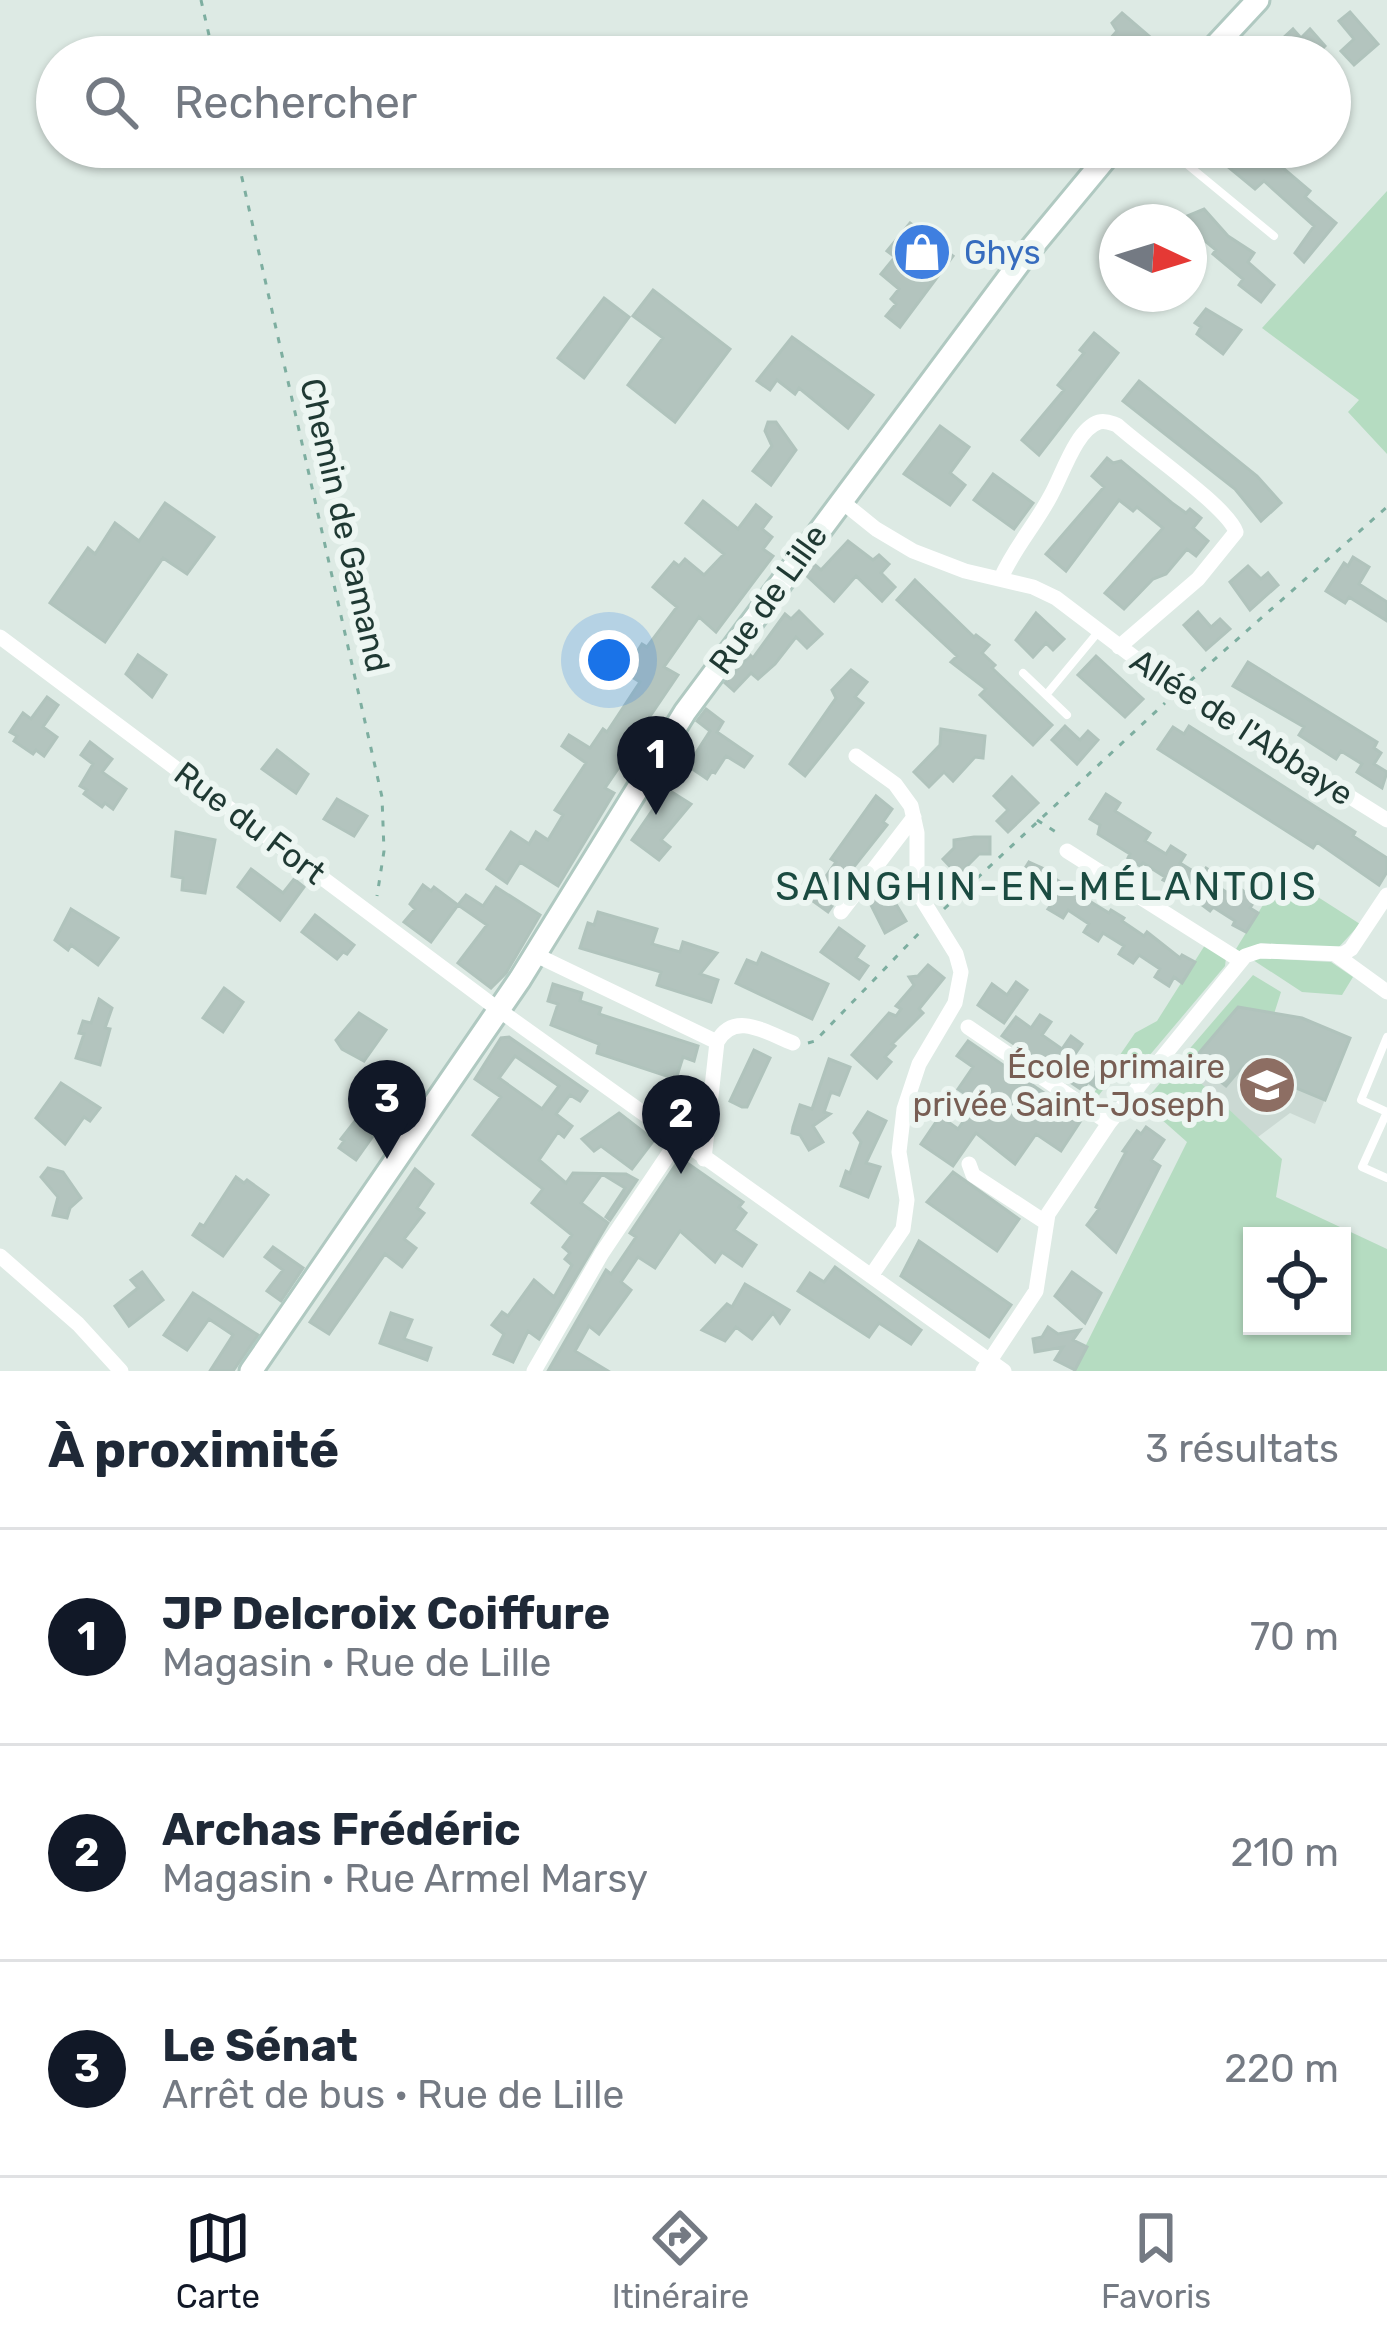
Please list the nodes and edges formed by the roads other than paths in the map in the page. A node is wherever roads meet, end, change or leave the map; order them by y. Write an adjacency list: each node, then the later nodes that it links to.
1 (1258, 0): 2 (main road)
2 (1224, 36)
3 (1098, 168): 6 (main road, Rue de Lille)
4 (1191, 168): 5 (lane)
5 (1274, 236)
6 (840, 500): 7 (street, Allée de l'Abbaye); 20 (main road, Rue de Lille)
7 (1001, 578): 8 (street, Allée de l'Abbaye); 10 (street)
8 (1100, 630): 10 (street, Allée de l'Abbaye); 12 (lane, Allée de l'Abbaye)
9 (0, 637): 24 (street, Rue du Fort)
10 (1119, 647): 16 (street, Allée de l'Abbaye)
11 (1022, 674): 12 (lane)
12 (1046, 694): 13 (lane)
13 (1067, 715)
14 (856, 756): 15 (street)
15 (914, 817): 19 (street); 37 (street)
16 (1387, 820)
17 (1067, 851): 22 (street)
18 (1387, 895): 21 (street)
19 (841, 912)
20 (536, 955): 24 (main road, Rue de Lille); 27 (street)
21 (1336, 956): 22 (street); 23 (street)
22 (1241, 961): 30 (street)
23 (1387, 992)
24 (499, 1010): 31 (street, Rue du Fort); 40 (main road, Rue de Lille)
25 (968, 1027): 30 (street)
26 (1387, 1036): 29 (lane)
27 (717, 1042): 28 (street); 32 (street)
28 (793, 1043)
29 (1387, 1112): 34 (lane)
30 (1109, 1123): 35 (street)
31 (678, 1140): 32 (street, Rue du Fort); 41 (street)
32 (704, 1160): 37 (street, Rue du Fort)
33 (969, 1164): 35 (street)
34 (1387, 1178)
35 (1046, 1222): 38 (street)
36 (0, 1256): 39 (street)
37 (871, 1276): 38 (street, Rue du Fort)
38 (986, 1366): 42 (street, Rue du Fort)
39 (122, 1371)
40 (251, 1371)
41 (534, 1371)
42 (1004, 1371)

